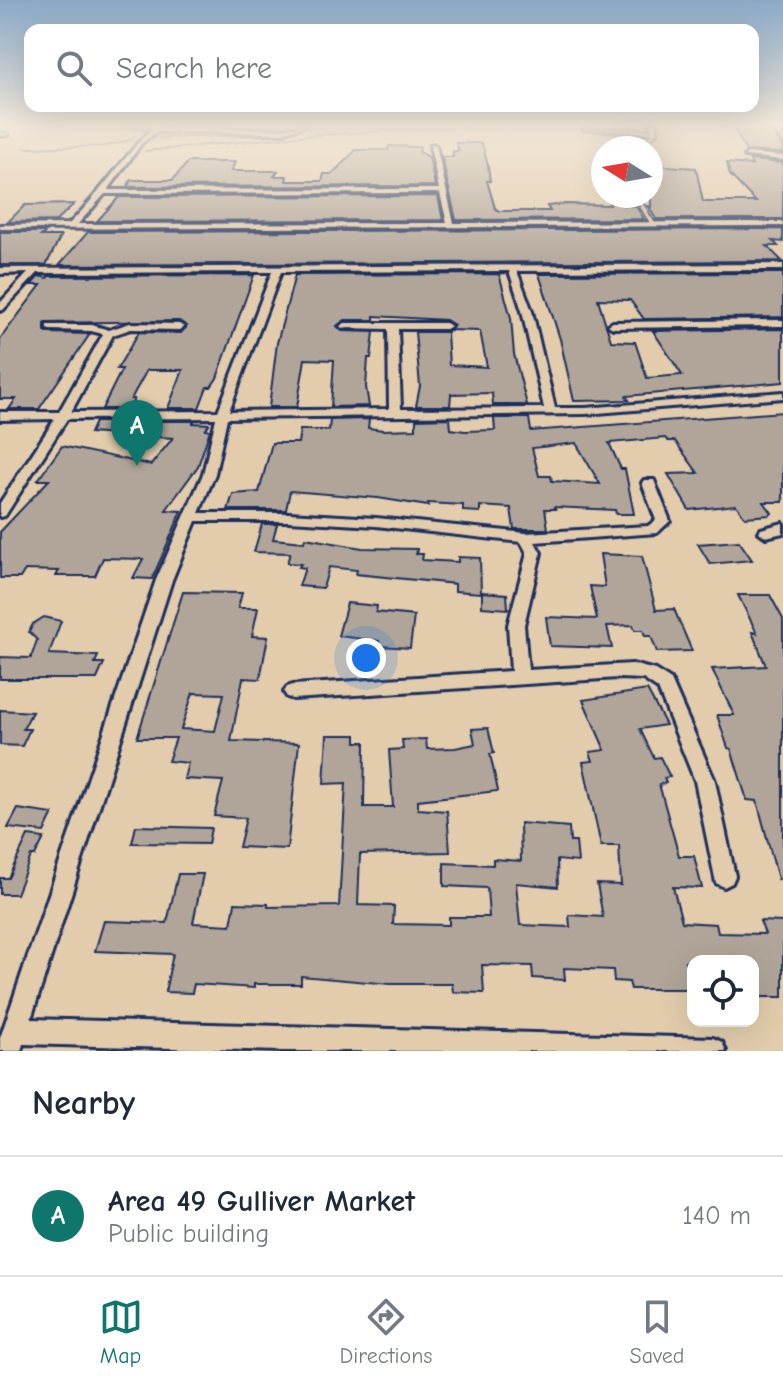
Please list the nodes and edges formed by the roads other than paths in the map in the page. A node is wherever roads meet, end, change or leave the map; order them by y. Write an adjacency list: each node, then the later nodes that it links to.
1 (118, 173): 4 (street)
2 (439, 173): 3 (street)
3 (443, 191): 4 (street); 8 (street)
4 (104, 192): 10 (street)
5 (643, 208): 6 (lane)
6 (653, 224): 7 (street); 8 (street)
7 (783, 224)
8 (451, 225): 10 (street)
9 (0, 227): 10 (street)
10 (71, 227)
11 (783, 267): 12 (street)
12 (512, 268): 13 (street); 26 (street)
13 (277, 270): 15 (street); 28 (street)
14 (0, 271): 15 (street)
15 (35, 271): 16 (street)
16 (0, 308)
17 (783, 323): 18 (street)
18 (613, 325)
19 (345, 326): 20 (street)
20 (393, 326): 21 (street); 27 (street)
21 (446, 326)
22 (50, 327): 24 (street)
23 (179, 327): 24 (street)
24 (109, 333): 30 (street)
25 (783, 395): 26 (street)
26 (550, 411): 27 (street)
27 (395, 414): 28 (street)
28 (222, 415): 30 (street); 33 (street)
29 (0, 416): 30 (street)
30 (63, 416): 32 (street)
31 (649, 483): 36 (street)
32 (0, 513)
33 (192, 517): 36 (street); 40 (street)
34 (783, 528): 35 (street)
35 (766, 532)
36 (526, 538): 37 (street)
37 (520, 677): 38 (street); 39 (street)
38 (293, 692)
39 (724, 876)
40 (12, 1041): 41 (street)
41 (713, 1051)

